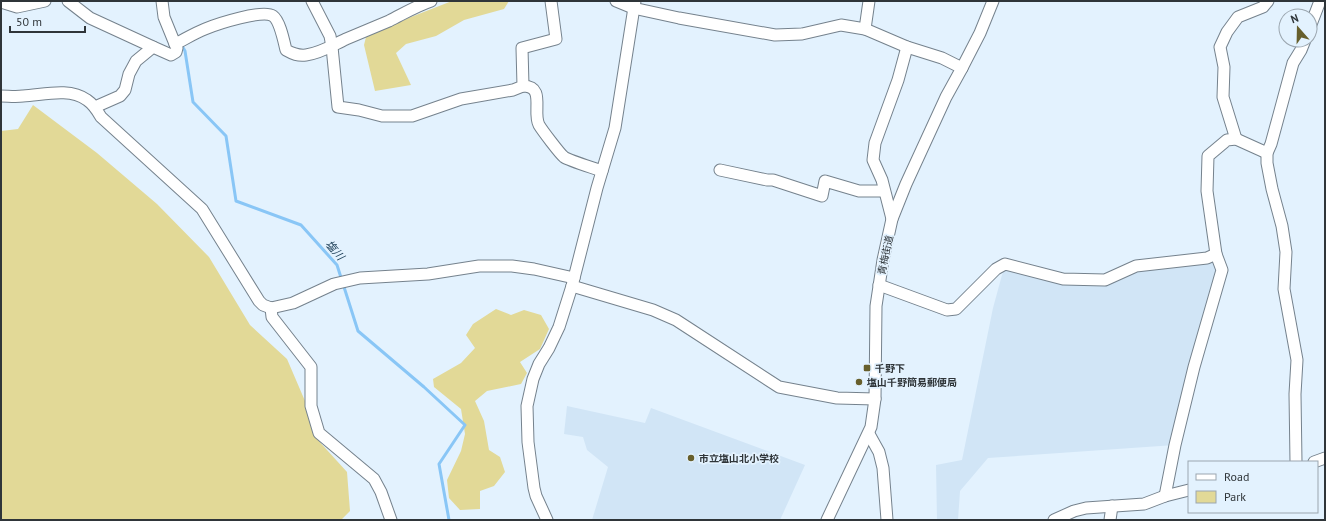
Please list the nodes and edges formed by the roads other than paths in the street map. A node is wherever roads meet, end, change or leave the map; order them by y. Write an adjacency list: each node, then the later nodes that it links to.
1 (45, 1): 11 (street)
2 (68, 1): 16 (street)
3 (162, 1): 14 (street)
4 (312, 1): 15 (street)
5 (431, 1): 15 (street)
6 (551, 1): 20 (street)
7 (616, 1): 12 (street)
8 (869, 1): 13 (street)
9 (993, 1): 19 (street, 青梅街道)
10 (1268, 1): 23 (street)
11 (1, 2)
12 (634, 4): 13 (street); 26 (street)
13 (865, 29): 17 (street)
14 (180, 41): 15 (street); 16 (street)
15 (332, 46): 20 (street)
16 (153, 47): 22 (street)
17 (907, 47): 19 (street); 27 (street)
18 (1302, 48): 24 (street)
19 (962, 68): 28 (street, 青梅街道)
20 (522, 86): 26 (street)
21 (1, 96): 22 (street)
22 (94, 107): 32 (street)
23 (1236, 139): 24 (street); 29 (street)
24 (1267, 153): 35 (street)
25 (720, 170): 27 (street)
26 (602, 171): 30 (street)
27 (884, 191): 28 (street)
28 (892, 219): 31 (street, 青梅街道)
29 (1216, 254): 31 (street); 37 (street)
30 (573, 282): 32 (street); 33 (street); 40 (street)
31 (878, 285): 33 (street, 青梅街道)
32 (271, 308): 39 (street)
33 (876, 399): 34 (street, 青梅街道)
34 (869, 434): 41 (street, 青梅街道); 42 (street)
35 (1296, 461)
36 (1188, 490): 37 (street)
37 (1166, 496): 38 (street)
38 (1112, 506): 43 (street); 44 (street)
39 (391, 520)
40 (548, 520)
41 (827, 520)
42 (887, 520)
43 (1054, 520)
44 (1110, 520)

